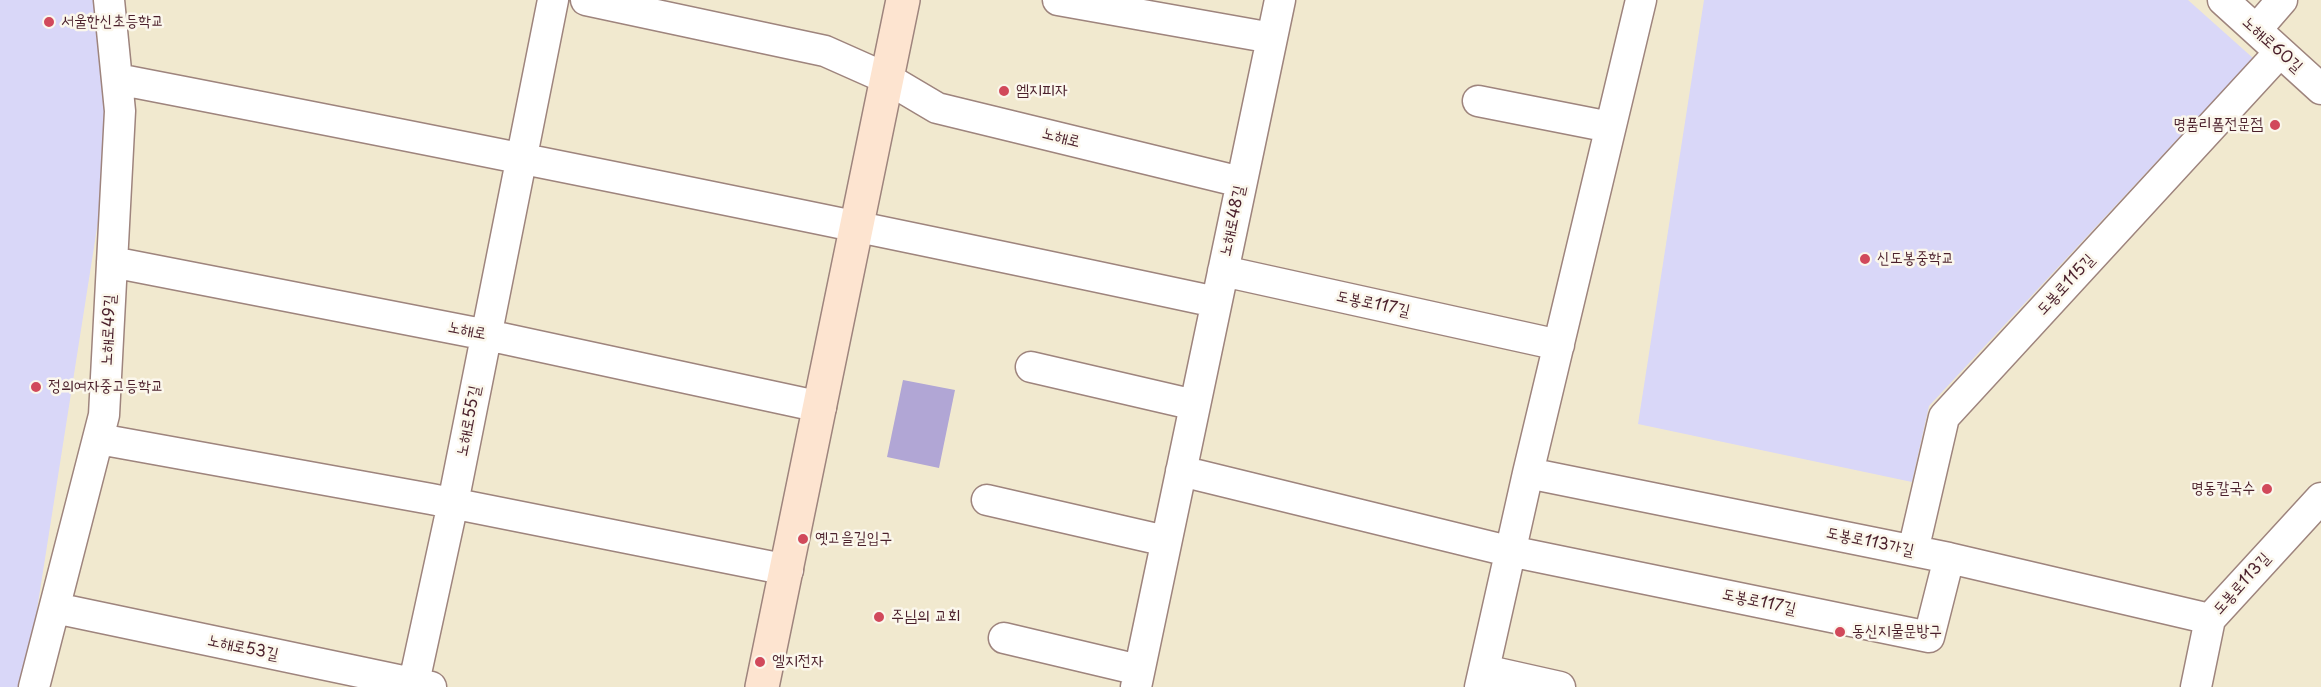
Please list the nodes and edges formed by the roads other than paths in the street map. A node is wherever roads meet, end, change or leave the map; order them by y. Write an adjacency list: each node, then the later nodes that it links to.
1 (109, 0): 13 (street, 노해로49길)
2 (553, 0): 18 (street, 노해로55길)
3 (586, 0): 14 (street, 노해로)
4 (903, 0): 14 (main road)
5 (1058, 0): 11 (street)
6 (1280, 0): 11 (street, 노해로48길)
7 (1641, 0): 17 (street)
8 (2223, 0): 10 (street, 노해로60길)
9 (2282, 0): 10 (street)
10 (2256, 30): 12 (street, 노해로60길)
11 (1272, 38): 19 (street, 노해로48길)
12 (2280, 52): 15 (street, 노해로60길); 37 (street, 도봉로115길)
13 (117, 79): 18 (street); 21 (street, 노해로49길)
14 (888, 79): 19 (street, 노해로); 20 (main road)
15 (2321, 89)
16 (1478, 101): 17 (street)
17 (1610, 128): 25 (street)
18 (520, 157): 20 (street); 24 (street, 노해로55길)
19 (1241, 182): 22 (street, 노해로48길)
20 (858, 225): 23 (street); 28 (main road)
21 (112, 262): 24 (street, 노해로); 29 (street, 노해로49길)
22 (1223, 271): 23 (street, 노해로48길); 25 (street, 도봉로117길)
23 (1216, 302): 27 (street, 노해로48길)
24 (487, 335): 28 (street, 노해로); 34 (street, 노해로55길)
25 (1559, 345): 31 (street)
26 (1031, 367): 27 (street)
27 (1195, 405): 30 (street, 노해로48길)
28 (821, 407): 39 (main road)
29 (99, 439): 34 (street); 40 (street, 노해로49길)
30 (1181, 471): 35 (street, 노해로48길); 36 (street, 도봉로117길)
31 (1528, 472): 36 (street); 37 (street, 도봉로113가길)
32 (2321, 498): 41 (street, 도봉로113길)
33 (987, 500): 35 (street)
34 (453, 503): 39 (street); 45 (street, 노해로55길)
35 (1166, 541): 43 (street, 노해로48길)
36 (1510, 551): 38 (street, 도봉로117길); 44 (street)
37 (1913, 551): 38 (street, 도봉로113가길)
38 (1949, 558): 41 (street, 도봉로113가길)
39 (788, 570): 47 (main road)
40 (55, 608): 45 (street, 노해로53길); 46 (street, 노해로49길)
41 (2210, 619): 49 (street, 도봉로113길)
42 (1004, 638): 43 (street, 노해로48길)
43 (1138, 678)
44 (1482, 679): 48 (street)
45 (419, 686)
46 (34, 687)
47 (762, 687)
48 (1560, 687)
49 (2196, 687)

